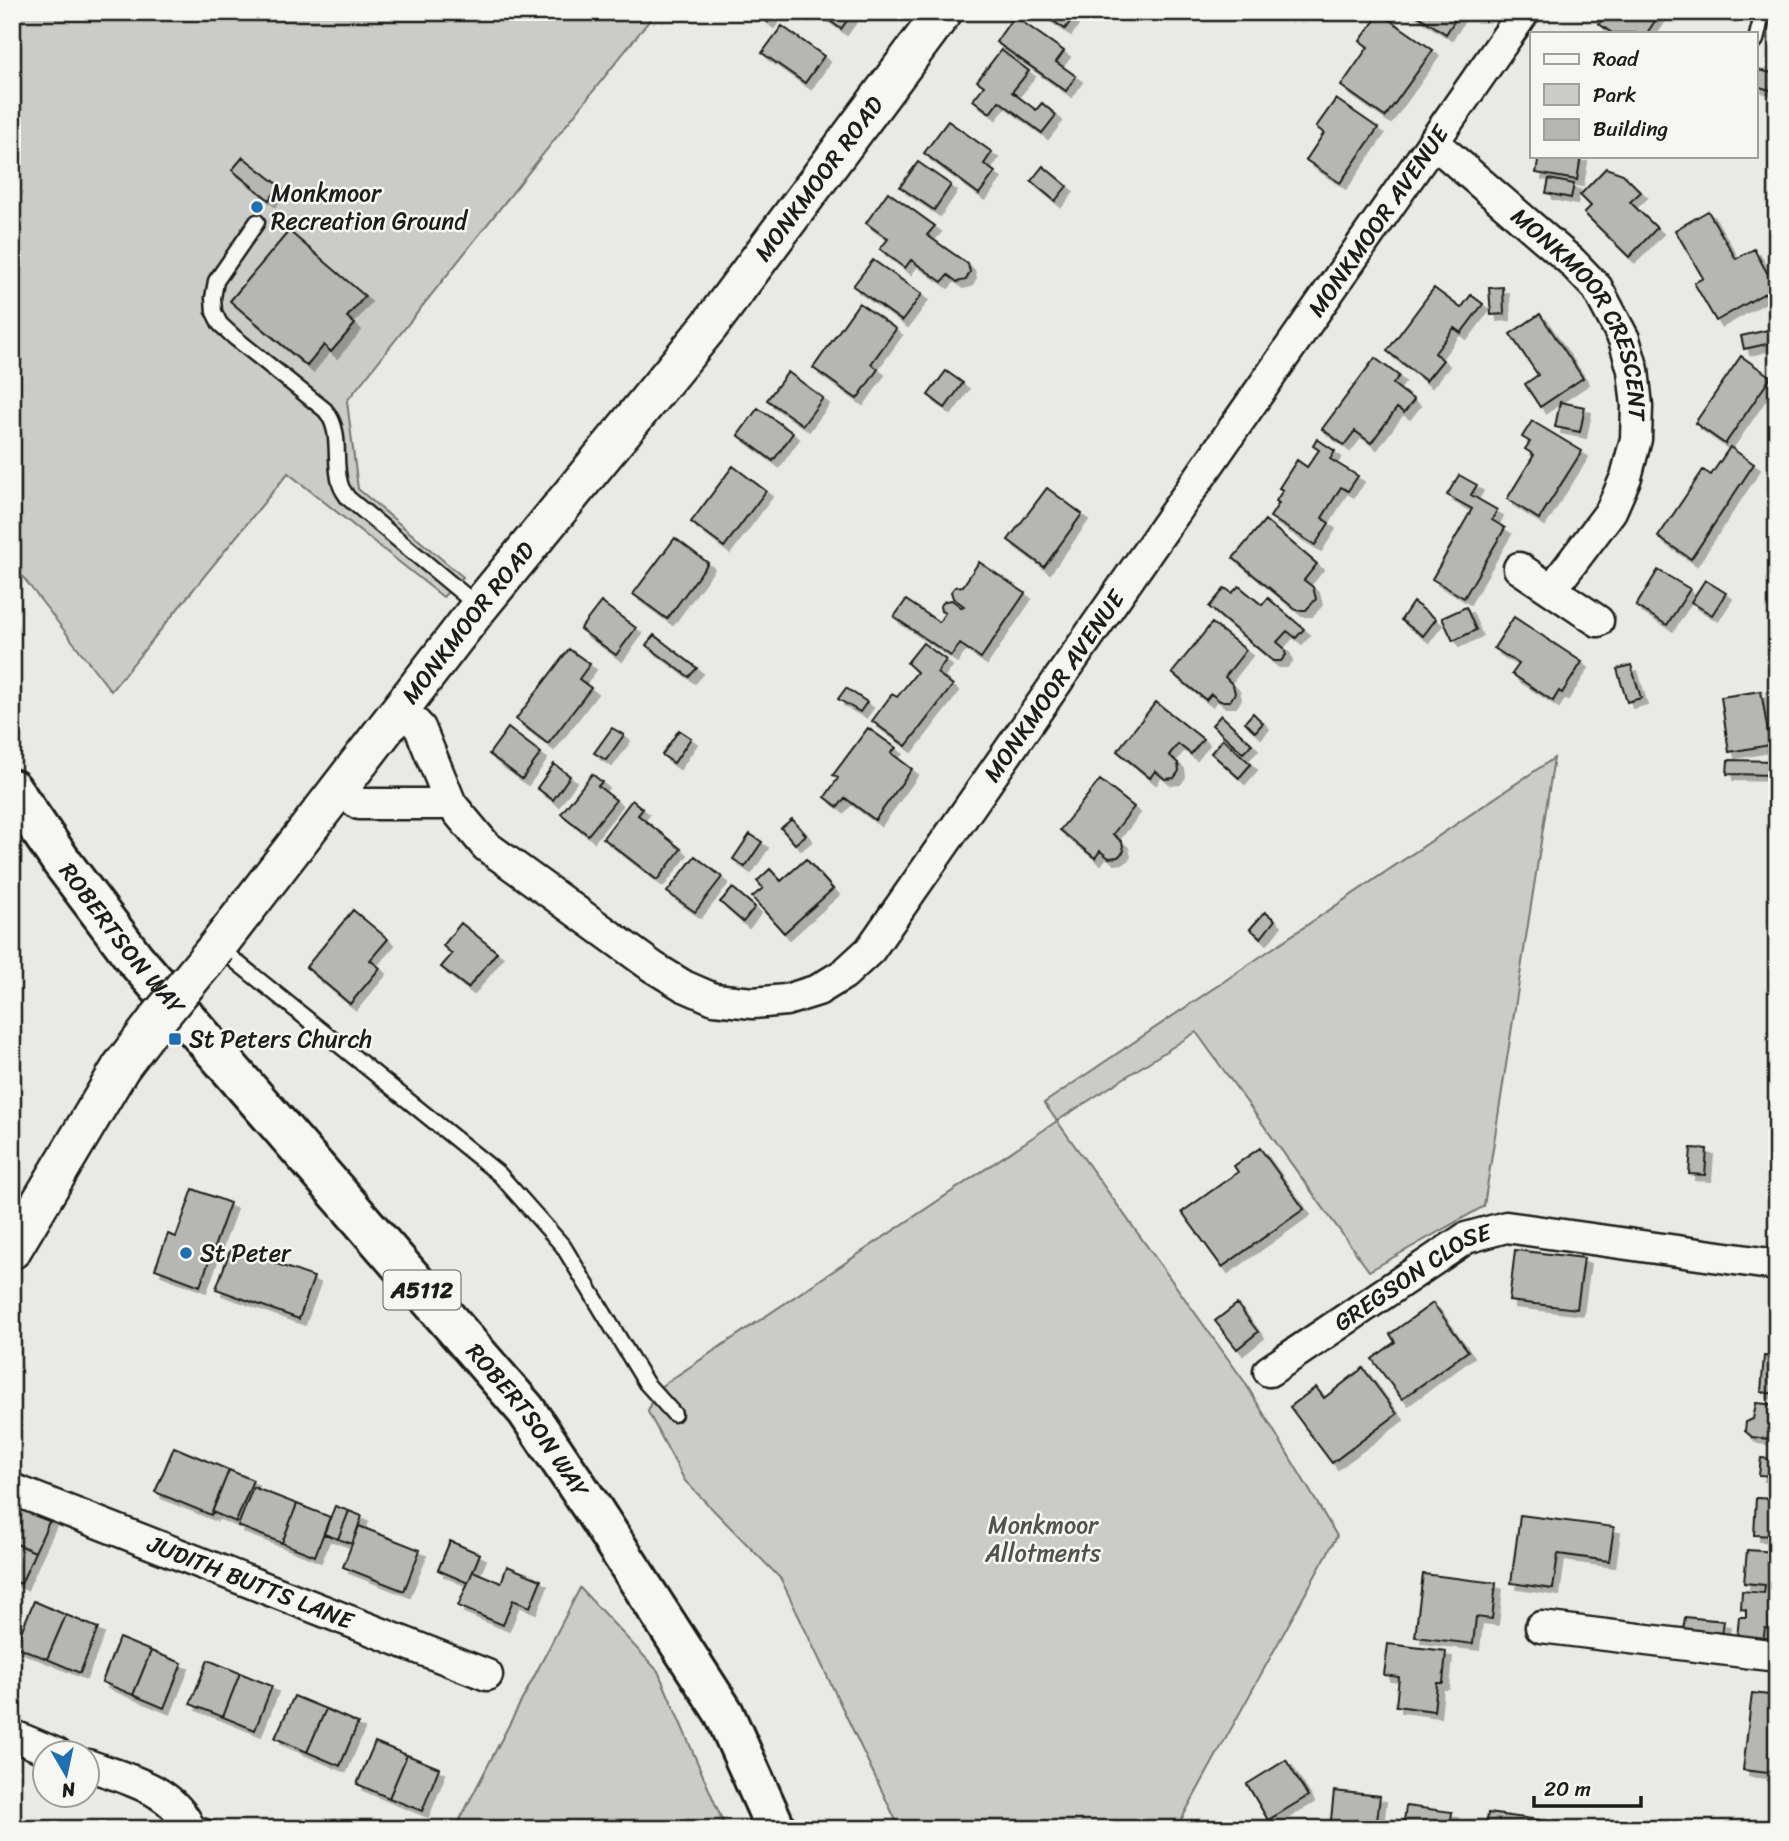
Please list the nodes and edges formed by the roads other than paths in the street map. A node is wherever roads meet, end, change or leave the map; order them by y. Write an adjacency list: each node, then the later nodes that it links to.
1 (943, 12): 9 (street, MONKMOOR ROAD)
2 (1524, 12): 5 (street, MONKMOOR AVENUE)
3 (1763, 12): 4 (lane)
4 (1758, 32)
5 (1433, 142): 8 (street, MONKMOOR CRESCENT); 14 (street, MONKMOOR AVENUE)
6 (257, 222): 9 (lane)
7 (1519, 568): 8 (street)
8 (1552, 590): 10 (street)
9 (479, 607): 11 (street, MONKMOOR ROAD)
10 (1598, 621)
11 (401, 708): 13 (street, MONKMOOR ROAD); 14 (street, MONKMOOR AVENUE)
12 (12, 789): 28 (main road, ROBERTSON WAY / A5112)
13 (338, 789): 14 (street); 15 (street, MONKMOOR ROAD)
14 (451, 804)
15 (217, 947): 16 (street, MONKMOOR ROAD, bridge); 19 (lane)
16 (12, 1250)
17 (1777, 1265): 18 (street, GREGSON CLOSE)
18 (1269, 1371)
19 (674, 1415)
20 (12, 1489): 23 (street, JUDITH BUTTS LANE)
21 (1541, 1627): 22 (street)
22 (1777, 1656)
23 (486, 1675)
24 (12, 1735): 25 (street)
25 (32, 1743)
26 (102, 1770): 27 (street)
27 (196, 1826)
28 (776, 1829)

